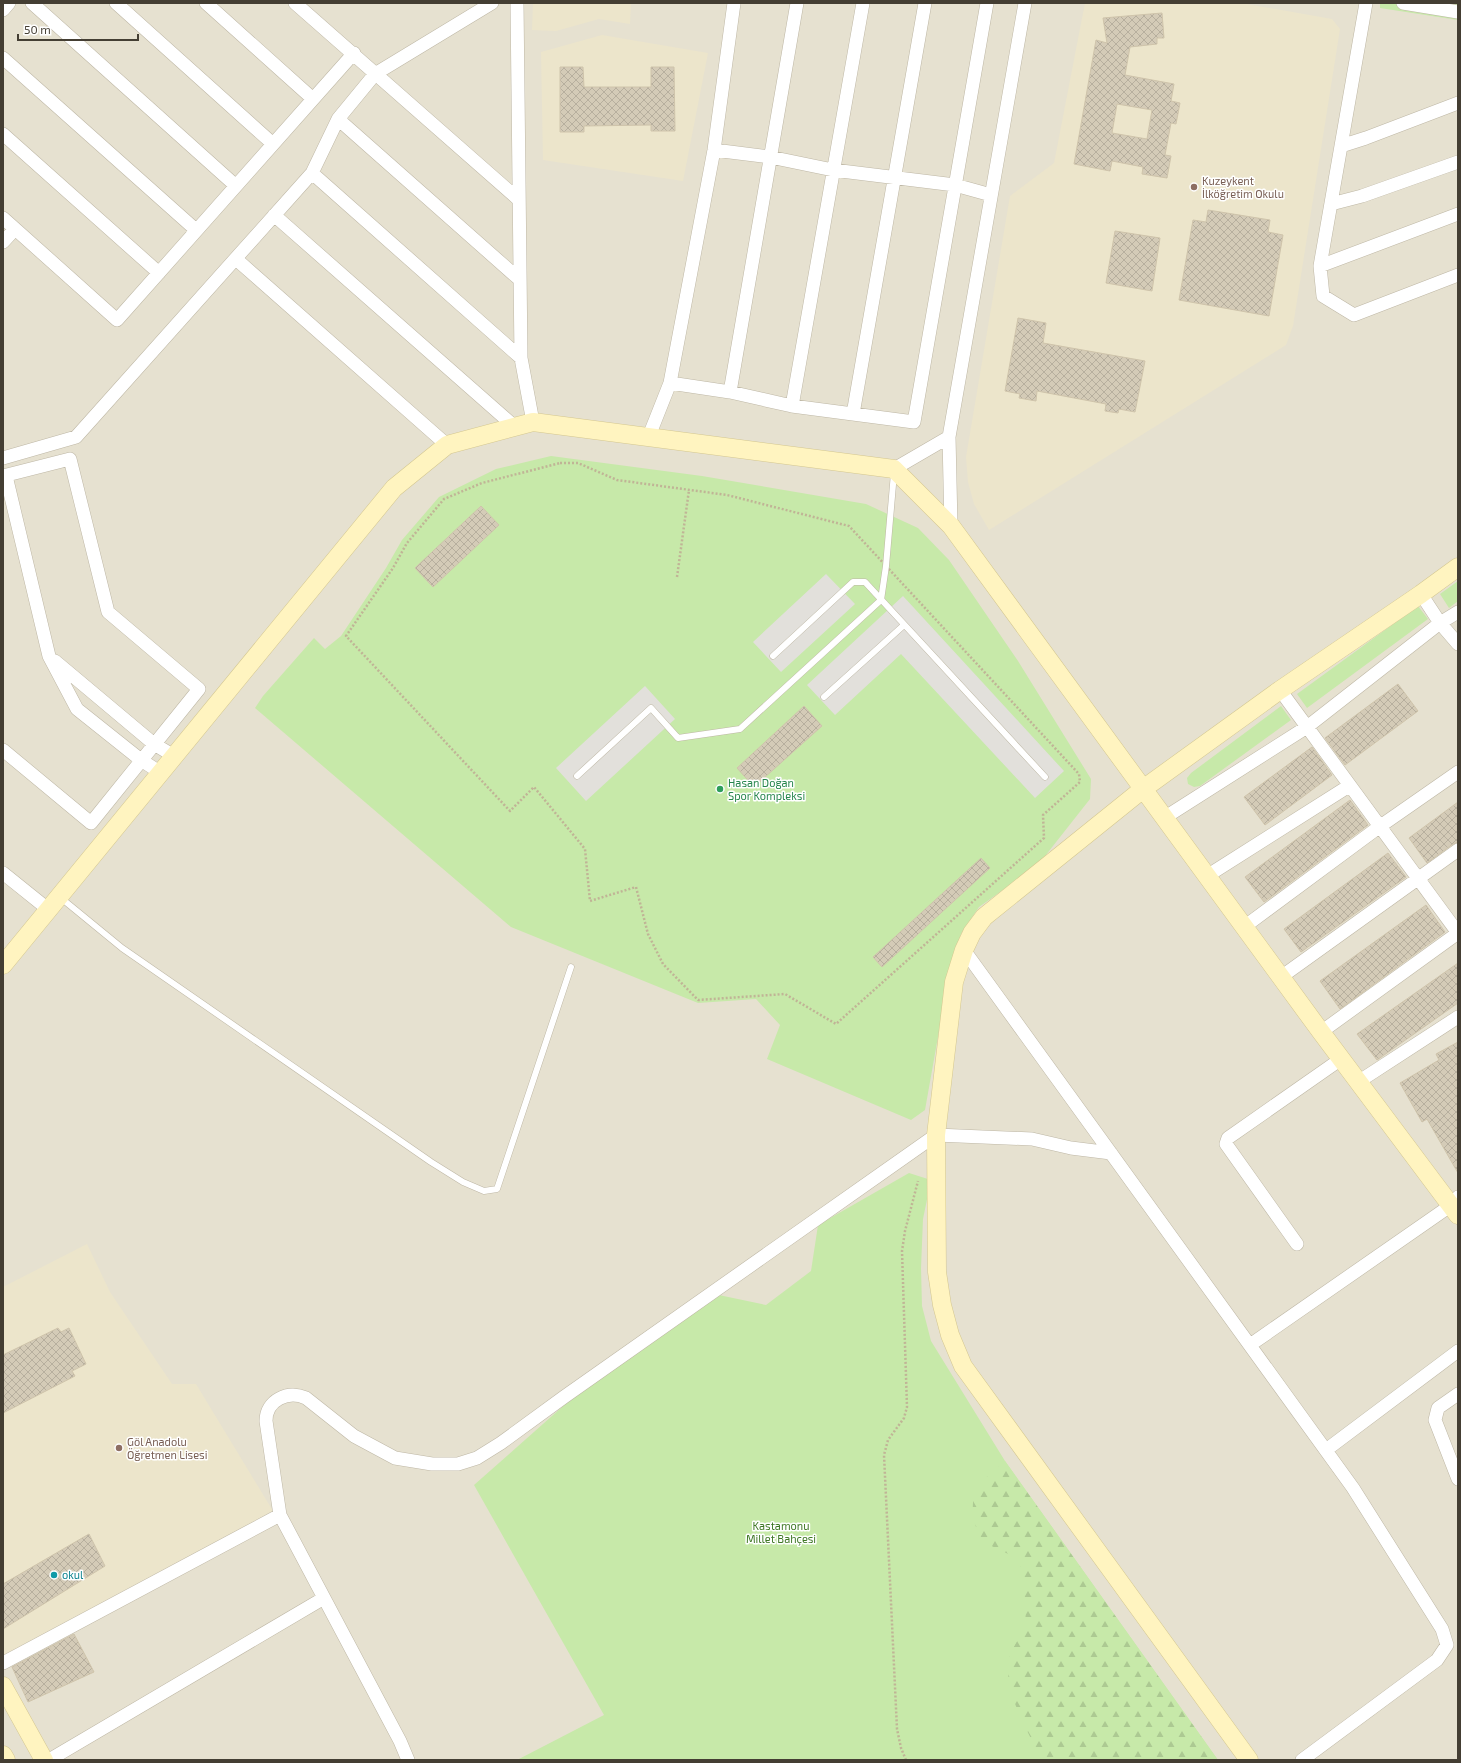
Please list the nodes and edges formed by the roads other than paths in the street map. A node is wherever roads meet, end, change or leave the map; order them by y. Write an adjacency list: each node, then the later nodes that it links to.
1 (9, 3): 16 (street)
2 (32, 3): 34 (street)
3 (116, 3): 25 (street)
4 (206, 3): 21 (street)
5 (295, 3): 18 (street)
6 (492, 3): 20 (street)
7 (517, 3): 36 (street)
8 (734, 3): 27 (street)
9 (798, 3): 28 (street)
10 (863, 3): 30 (street)
11 (925, 3): 32 (street)
12 (987, 3): 33 (street)
13 (1025, 3): 35 (street)
14 (1366, 3): 26 (street)
15 (1403, 3): 17 (street)
16 (3, 10)
17 (1458, 12)
18 (354, 53): 20 (street); 21 (street)
19 (3, 58): 42 (street)
20 (375, 74): 23 (street); 36 (street)
21 (313, 99): 25 (street)
22 (1458, 103): 26 (street)
23 (338, 120): 31 (street); 48 (street)
24 (3, 134): 46 (street)
25 (273, 144): 34 (street)
26 (1341, 146): 37 (street)
27 (714, 150): 28 (street); 50 (street)
28 (770, 157): 30 (street); 51 (street)
29 (1458, 162): 37 (street)
30 (833, 170): 32 (street); 52 (street)
31 (312, 172): 39 (street); 49 (street)
32 (894, 178): 33 (street); 53 (street)
33 (955, 185): 35 (street); 53 (street)
34 (236, 186): 42 (street)
35 (991, 195): 57 (street)
36 (518, 199): 48 (street)
37 (1331, 204): 45 (street)
38 (1458, 214): 45 (street)
39 (274, 215): 44 (street); 55 (street)
40 (3, 218): 41 (street)
41 (15, 228): 43 (street); 46 (street)
42 (196, 230): 46 (street)
43 (3, 242)
44 (236, 259): 58 (street); 59 (street)
45 (1320, 266): 47 (street)
46 (159, 273)
47 (1458, 275)
48 (519, 279): 49 (street)
49 (521, 358): 54 (street)
50 (670, 383): 51 (street); 56 (street)
51 (730, 392): 52 (street)
52 (792, 406): 53 (street)
53 (853, 414)
54 (533, 422): 55 (street); 56 (street)
55 (515, 427): 58 (street)
56 (649, 436): 60 (street)
57 (949, 436): 60 (street); 62 (street)
58 (447, 445): 79 (street)
59 (3, 458)
60 (894, 469): 62 (street); 65 (lane)
61 (4, 476): 70 (street); 77 (street)
62 (951, 526): 86 (street)
63 (1458, 567): 64 (street)
64 (1421, 594): 67 (street); 72 (street)
65 (881, 600): 68 (lane); 71 (lane); 83 (lane)
66 (1458, 612): 67 (street)
67 (1440, 623): 69 (street); 75 (street)
68 (904, 625): 73 (lane); 84 (lane)
69 (1458, 644)
70 (49, 656): 74 (street); 76 (street)
71 (773, 656)
72 (1280, 690): 75 (street); 86 (street)
73 (824, 697)
74 (117, 712): 76 (street); 77 (street)
75 (1307, 727): 85 (street); 87 (street)
76 (103, 730): 80 (street)
77 (154, 744): 79 (street); 80 (street)
78 (3, 750): 80 (street)
79 (174, 756): 82 (street)
80 (141, 760): 82 (street)
81 (1458, 772): 88 (street)
82 (161, 773): 93 (street)
83 (577, 776)
84 (1045, 777)
85 (1350, 786): 88 (street); 91 (street)
86 (1143, 789): 87 (street); 96 (street)
87 (1164, 818): 91 (street)
88 (1379, 827): 92 (street); 94 (street)
89 (1458, 850): 92 (street)
90 (3, 873): 93 (street)
91 (1207, 876): 94 (street)
92 (1417, 878): 95 (street); 99 (street)
93 (54, 904): 97 (street); 98 (lane)
94 (1244, 927): 99 (street)
95 (1458, 933): 101 (street)
96 (964, 950): 104 (street); 105 (street)
97 (3, 965)
98 (571, 967)
99 (1281, 977): 101 (street)
100 (1458, 1017): 103 (street)
101 (1321, 1032): 102 (street)
102 (1341, 1059): 103 (street); 107 (street)
103 (1358, 1082): 106 (street)
104 (936, 1135): 105 (street); 113 (street); 122 (street)
105 (1111, 1153): 108 (street)
106 (1456, 1206): 108 (street)
107 (1298, 1244)
108 (1250, 1345): 111 (street)
109 (1458, 1351): 111 (street)
110 (1458, 1394): 112 (street)
111 (1326, 1450): 123 (street)
112 (1458, 1479)
113 (280, 1515): 114 (street); 115 (street)
114 (324, 1598): 120 (street); 121 (street)
115 (3, 1663)
116 (3, 1686): 119 (street)
117 (3, 1755): 118 (street)
118 (6, 1760)
119 (44, 1760)
120 (49, 1760)
121 (408, 1760)
122 (1249, 1760)
123 (1302, 1760)

